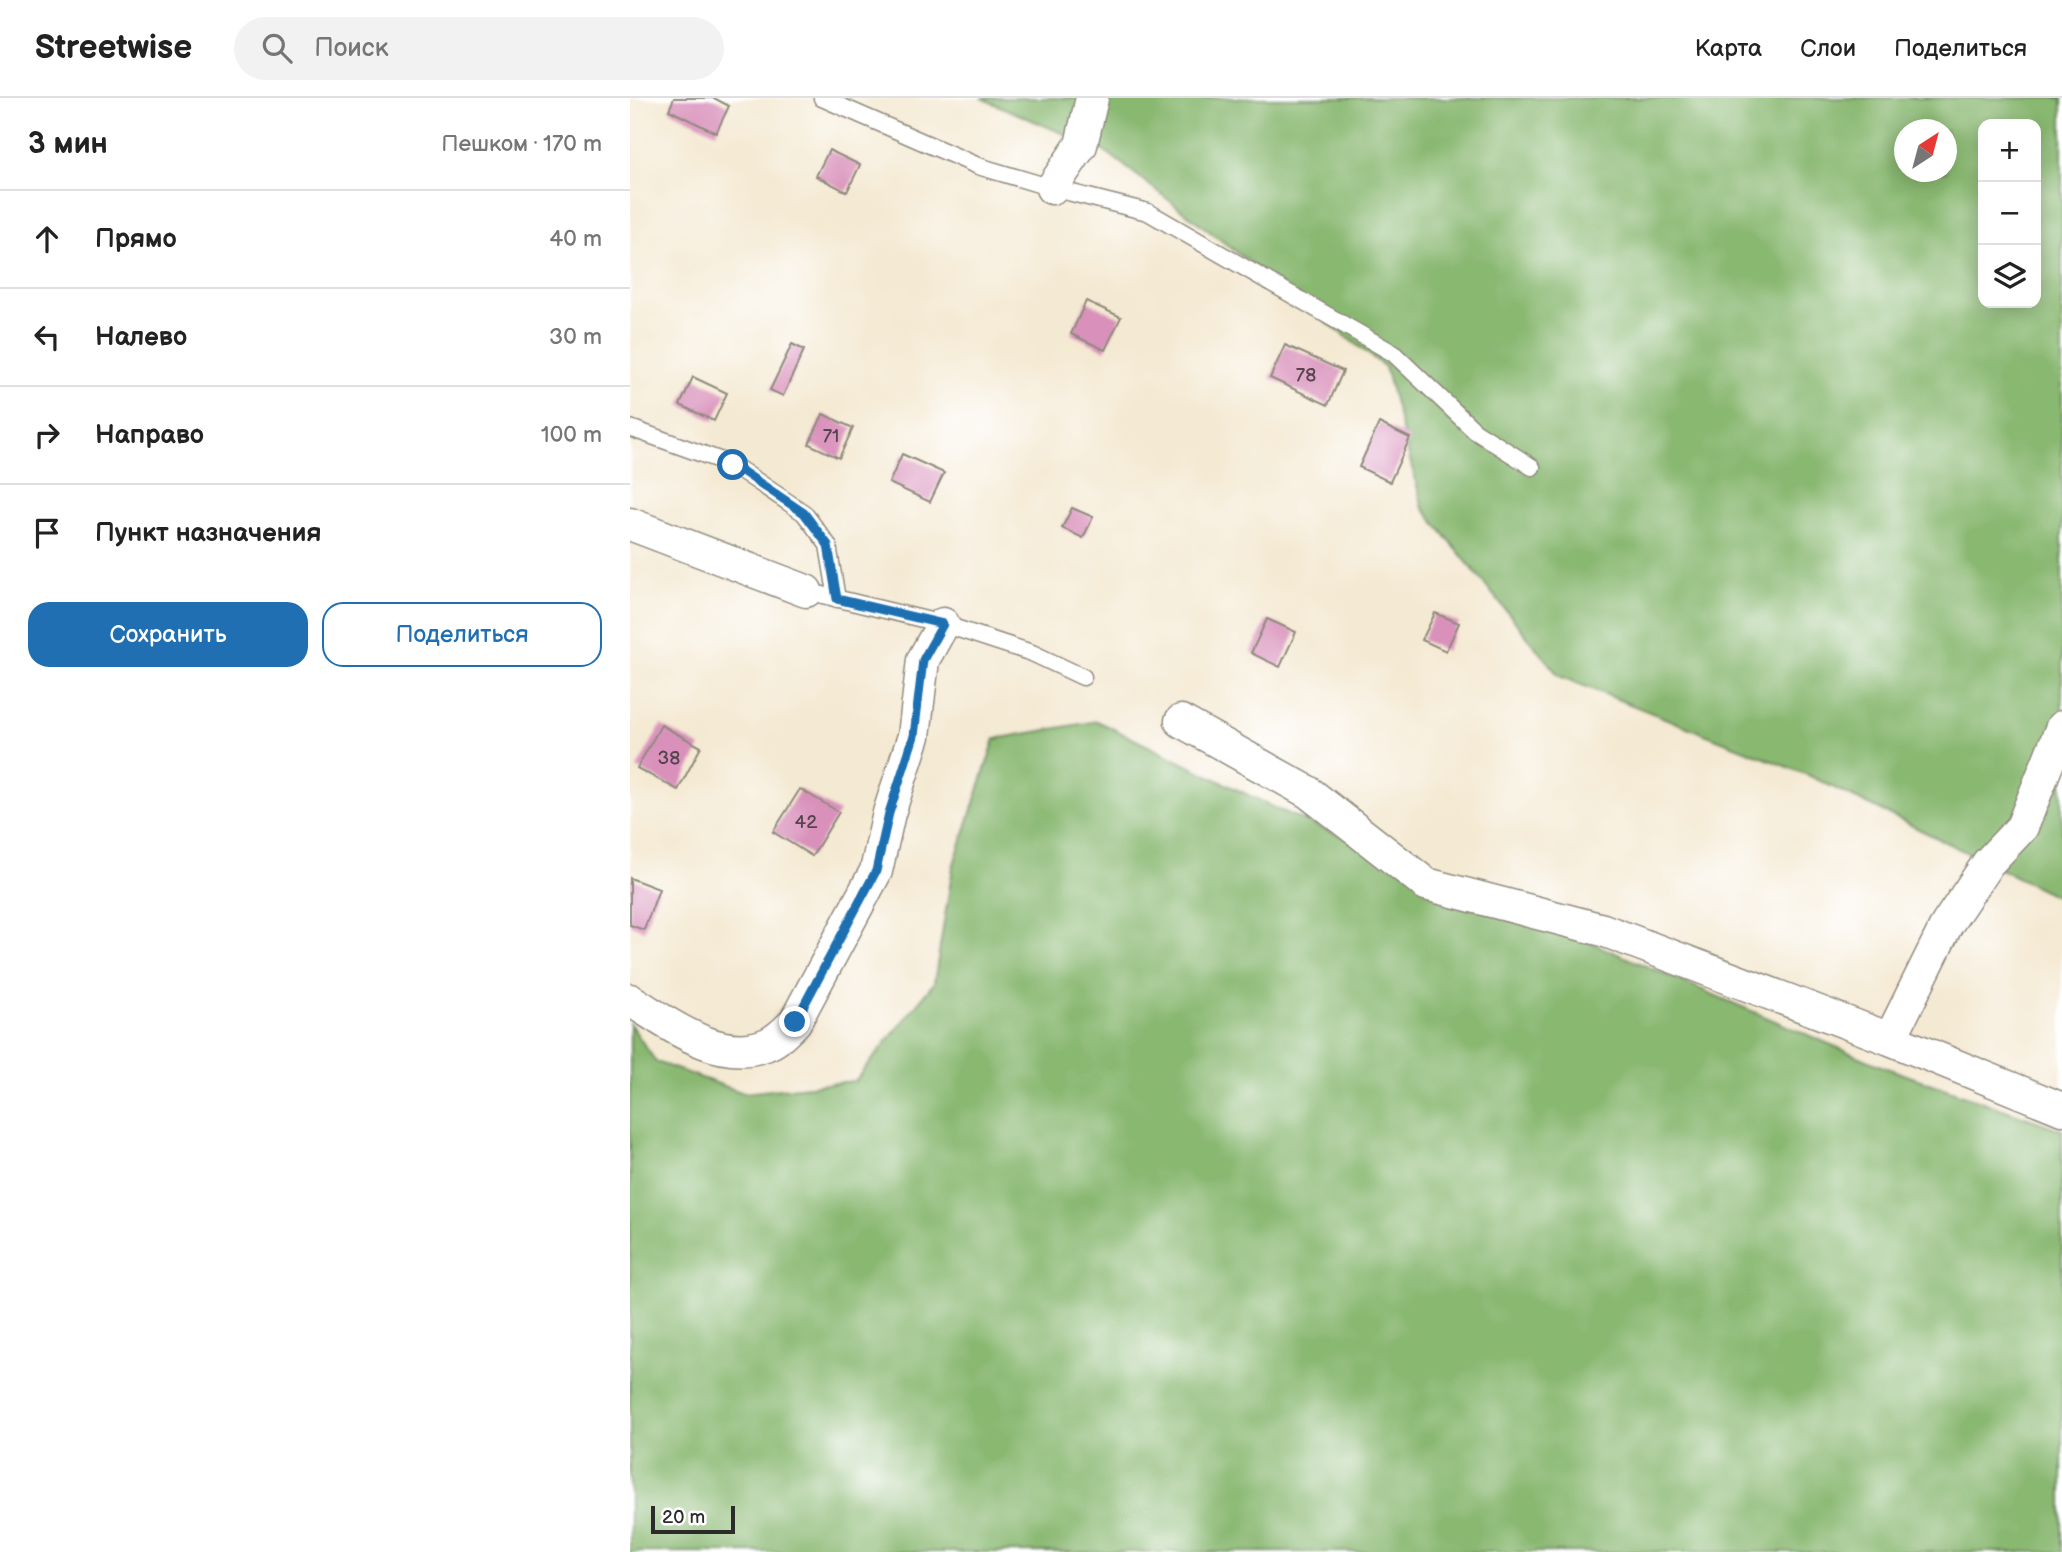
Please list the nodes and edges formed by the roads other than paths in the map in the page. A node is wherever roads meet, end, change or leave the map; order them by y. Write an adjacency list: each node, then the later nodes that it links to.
1 (822, 98): 3 (lane)
2 (1092, 98): 3 (street)
3 (1052, 188): 5 (lane)
4 (630, 428): 8 (lane)
5 (1532, 467)
6 (630, 524): 7 (street)
7 (806, 591): 8 (lane)
8 (837, 599): 9 (lane)
9 (943, 624): 10 (lane); 13 (street)
10 (1083, 677)
11 (1181, 720): 14 (street)
12 (2062, 727): 14 (street)
13 (630, 1000)
14 (1890, 1039): 15 (street)
15 (2062, 1109)

